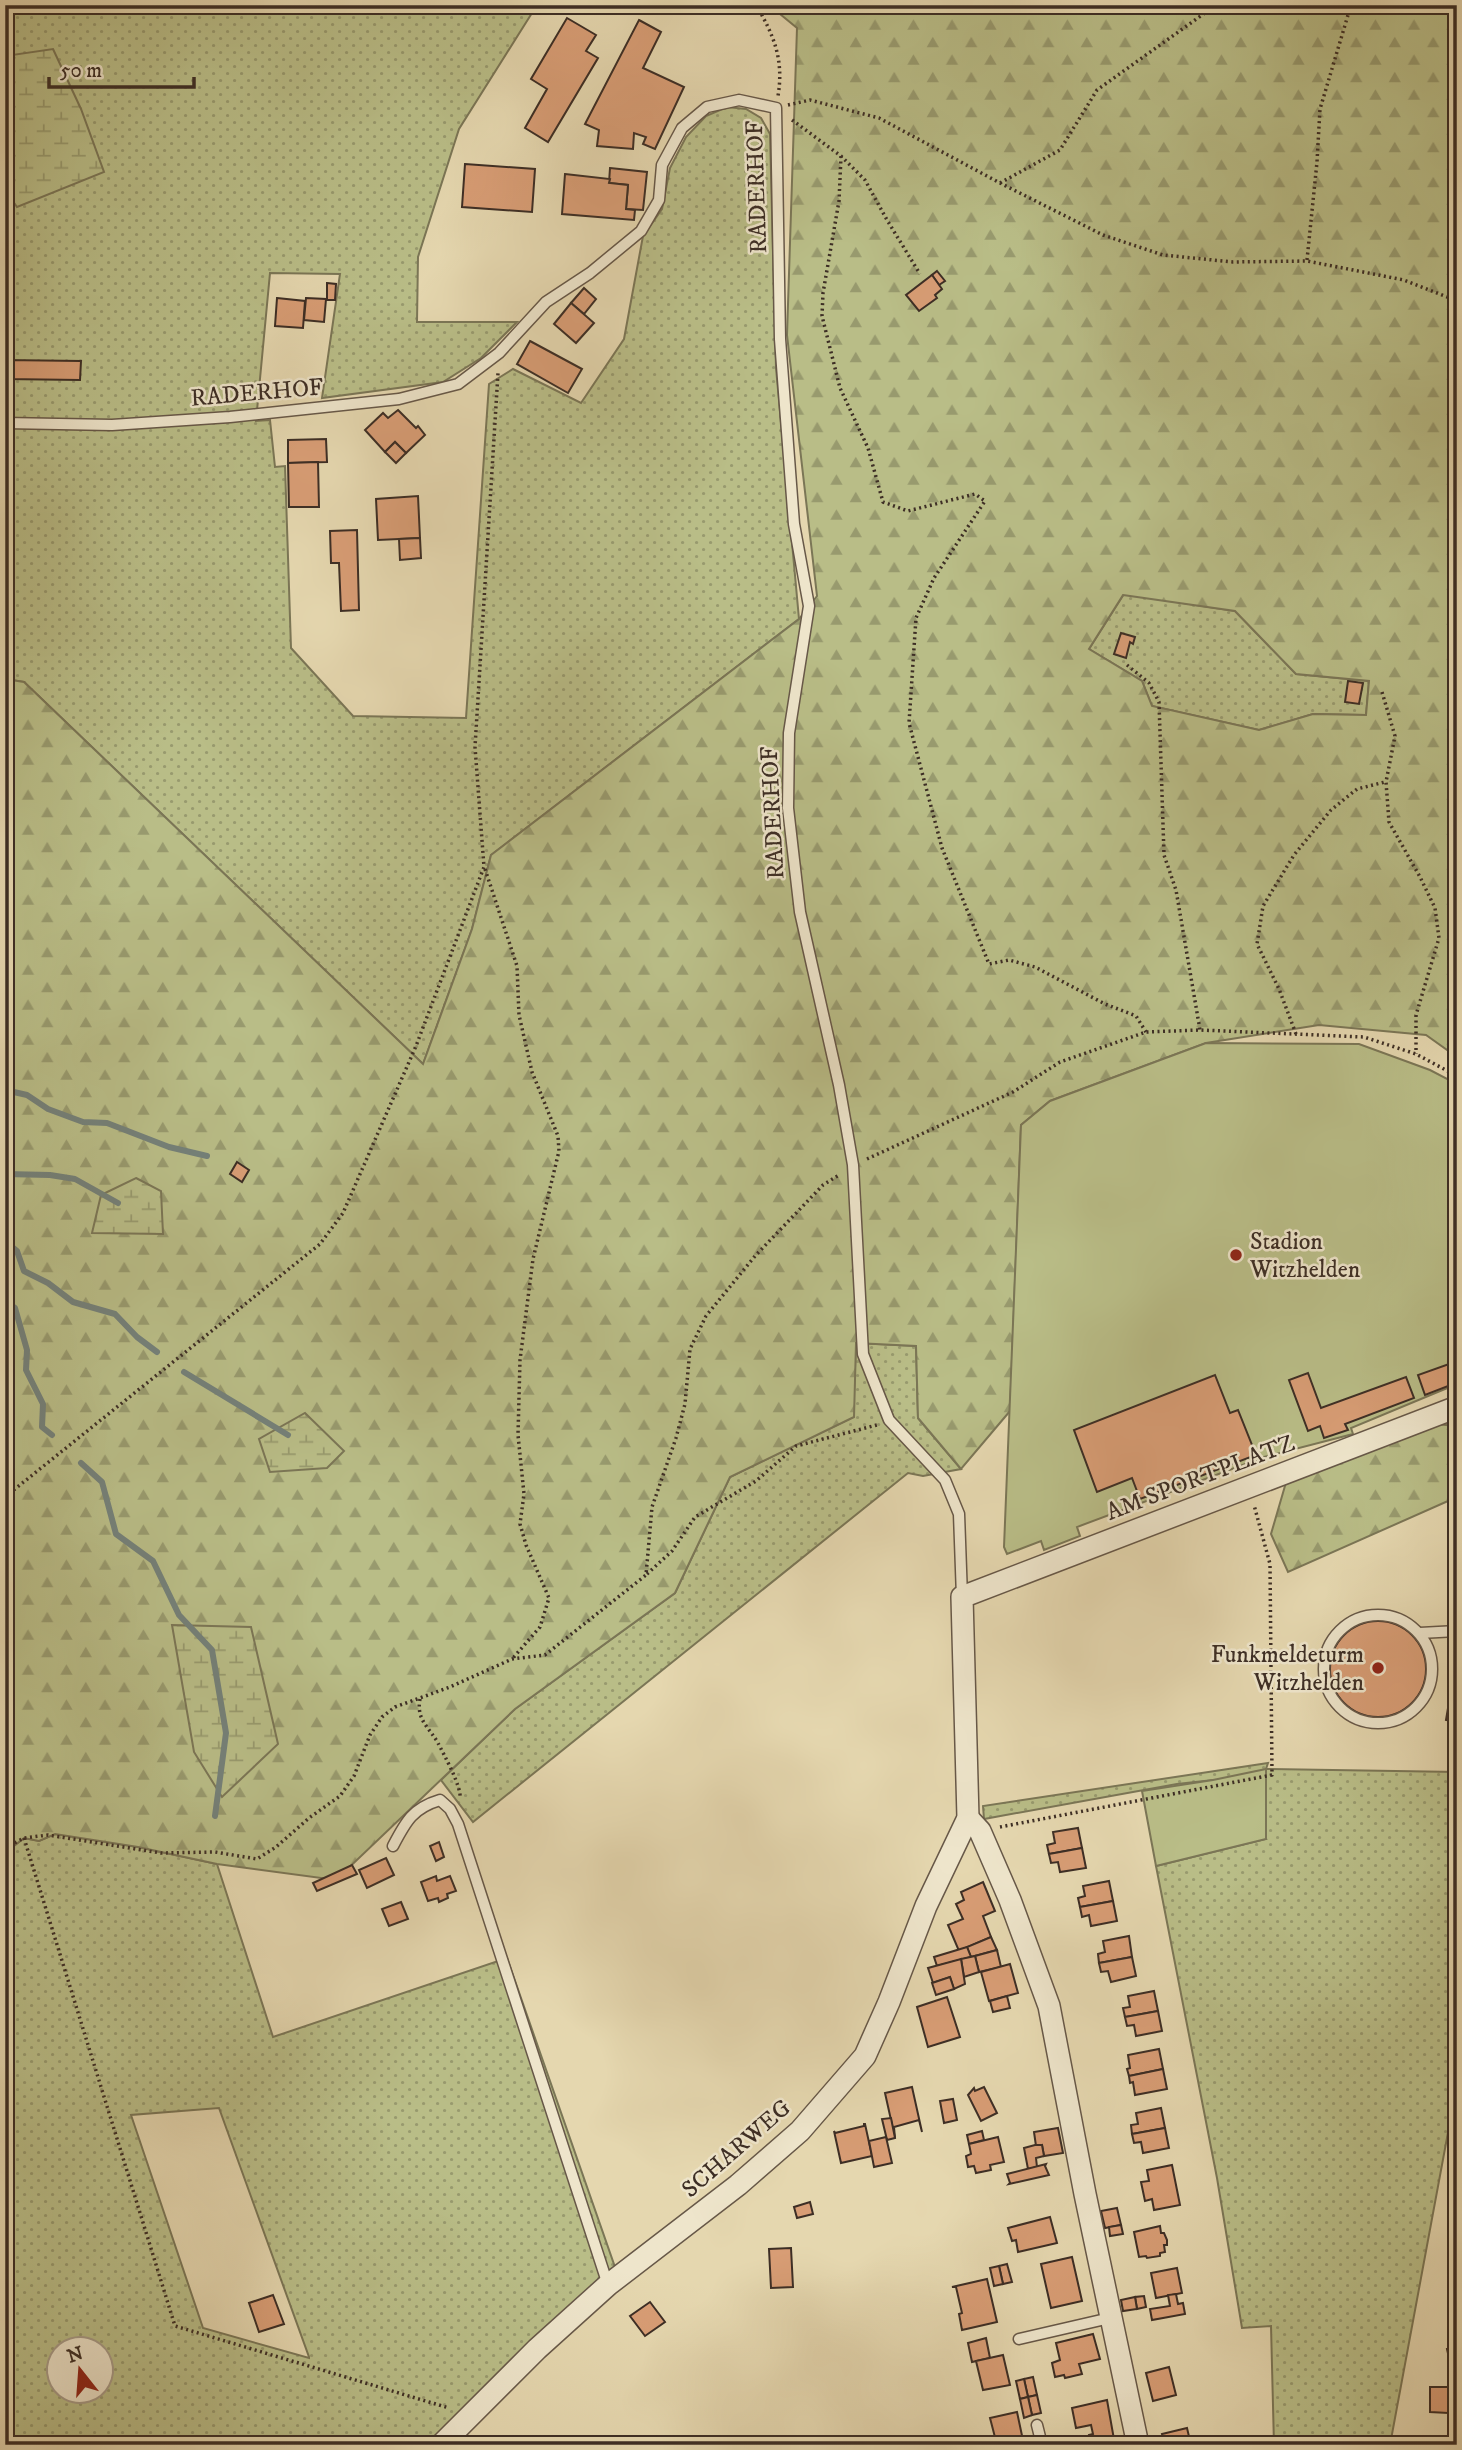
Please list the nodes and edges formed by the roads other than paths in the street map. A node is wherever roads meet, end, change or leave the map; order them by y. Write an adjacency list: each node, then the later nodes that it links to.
1 (5, 423): 3 (lane, RADERHOF)
2 (1457, 1407): 3 (street, AM SPORTPLATZ)
3 (962, 1598): 6 (street, SCHARWEG)
4 (1457, 1631): 5 (lane)
5 (1420, 1633): 5 (lane)
6 (974, 1825): 8 (street, SCHARWEG); 9 (street, SCHARWEG)
7 (393, 1846): 8 (lane)
8 (608, 2285): 12 (street, SCHARWEG)
9 (1110, 2318): 10 (lane); 14 (street, SCHARWEG)
10 (1019, 2339)
11 (1037, 2425): 13 (lane)
12 (441, 2445)
13 (1042, 2445)
14 (1138, 2445)

